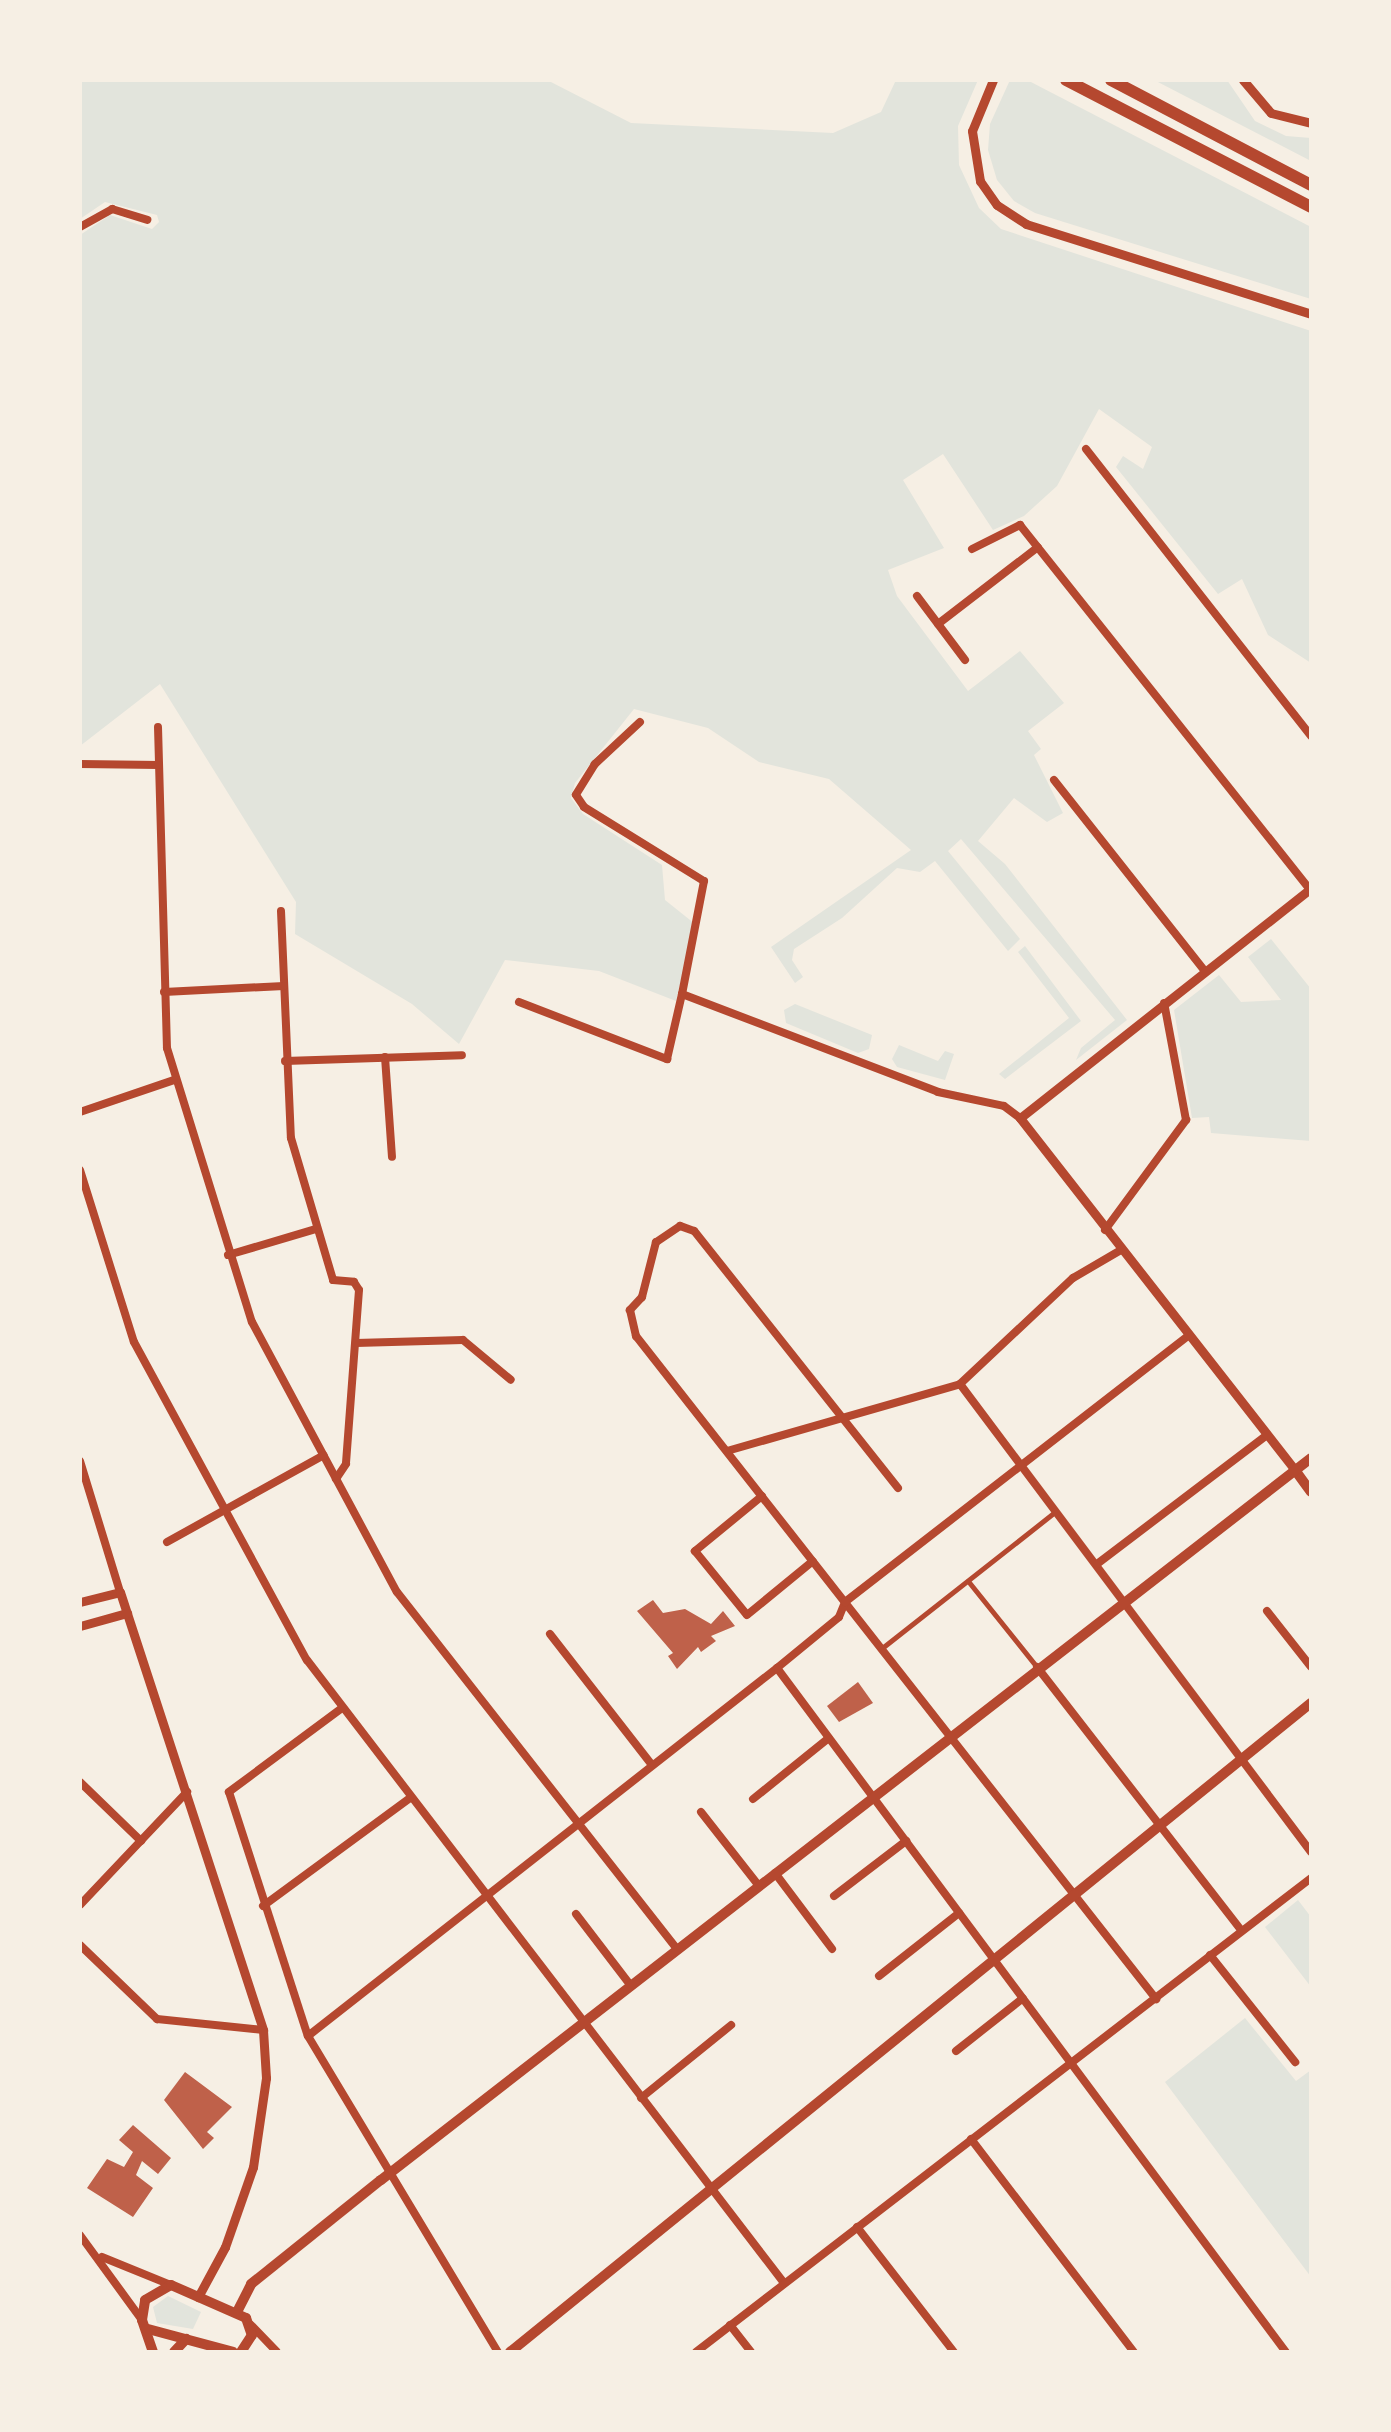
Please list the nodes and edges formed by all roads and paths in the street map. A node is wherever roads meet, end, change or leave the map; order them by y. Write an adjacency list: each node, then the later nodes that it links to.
1 (993, 80): 10 (street)
2 (1066, 80): 7 (highway)
3 (1110, 80): 6 (highway)
4 (1243, 80): 5 (street)
5 (1311, 122)
6 (1311, 185)
7 (1311, 207)
8 (147, 220): 9 (street)
9 (80, 228)
10 (1311, 314)
11 (1086, 449): 19 (street)
12 (1038, 547): 13 (street); 15 (street); 23 (street)
13 (972, 549)
14 (917, 596): 15 (street)
15 (938, 624): 16 (street)
16 (965, 660)
17 (640, 722): 28 (street)
18 (158, 727): 21 (street)
19 (1311, 736)
20 (80, 764): 21 (street)
21 (158, 765): 27 (street)
22 (1054, 780): 25 (street)
23 (1310, 889): 25 (street)
24 (281, 911): 26 (street)
25 (1205, 971): 30 (street)
26 (284, 986): 27 (street); 33 (street)
27 (164, 992): 34 (street)
28 (682, 994): 29 (street); 36 (street)
29 (519, 1002)
30 (1164, 1002): 36 (street); 40 (street)
31 (462, 1055): 32 (street)
32 (385, 1057): 33 (street); 37 (street)
33 (285, 1061): 39 (street)
34 (174, 1080): 35 (street); 42 (street)
35 (80, 1112)
36 (1020, 1118): 40 (street)
37 (392, 1157)
38 (80, 1170): 59 (street)
39 (316, 1228): 42 (street); 44 (street)
40 (1105, 1230): 41 (street)
41 (1121, 1250): 43 (street); 46 (street)
42 (228, 1256): 50 (street)
43 (1189, 1336): 48 (street); 53 (street)
44 (356, 1343): 45 (street); 55 (street)
45 (510, 1380)
46 (960, 1384): 47 (street); 53 (street)
47 (840, 1414): 49 (street); 49 (street); 56 (street)
48 (1267, 1435): 54 (street); 63 (street)
49 (727, 1451): 58 (street)
50 (324, 1455): 55 (street); 59 (street)
51 (1311, 1458): 54 (main road)
52 (80, 1460): 65 (street)
53 (1021, 1464): 60 (street); 68 (street)
54 (1295, 1470): 57 (main road); 66 (main road)
55 (336, 1479): 89 (street)
56 (898, 1488)
57 (1311, 1492)
58 (762, 1496): 62 (street); 62 (street)
59 (228, 1508): 61 (street); 78 (street)
60 (1056, 1511): 63 (street); 64 (street)
61 (167, 1542)
62 (814, 1561): 68 (street)
63 (1097, 1564): 66 (street)
64 (968, 1580): 73 (street); 74 (street)
65 (120, 1592): 67 (street); 70 (street)
66 (1124, 1601): 74 (main road); 81 (street)
67 (80, 1602)
68 (845, 1602): 73 (street); 76 (street)
69 (1268, 1611): 75 (street)
70 (127, 1613): 71 (street); 84 (street)
71 (80, 1626)
72 (550, 1634): 82 (street)
73 (882, 1648): 79 (street)
74 (1037, 1667): 79 (main road); 90 (street)
75 (1311, 1667)
76 (777, 1668): 80 (street); 82 (street)
77 (1311, 1704): 81 (main road)
78 (342, 1708): 86 (street); 103 (street)
79 (952, 1734): 85 (main road); 98 (street)
80 (829, 1738): 85 (street); 87 (street)
81 (1242, 1759): 90 (main road); 93 (street)
82 (652, 1764): 89 (street)
83 (80, 1782): 91 (street)
84 (188, 1792): 91 (street); 118 (street)
85 (872, 1796): 92 (street); 94 (main road)
86 (410, 1798): 100 (street); 103 (street)
87 (753, 1798)
88 (701, 1812): 97 (street)
89 (577, 1823): 100 (street); 109 (street)
90 (1160, 1826): 98 (main road); 106 (street)
91 (141, 1841): 102 (street)
92 (906, 1841): 101 (street); 104 (street)
93 (1311, 1852)
94 (775, 1873): 97 (main road); 108 (street)
95 (1311, 1878): 96 (street)
96 (1302, 1884): 99 (street); 106 (street)
97 (759, 1886): 109 (main road)
98 (1076, 1894): 111 (main road); 115 (street)
99 (1311, 1895)
100 (483, 1896): 116 (street); 119 (street)
101 (834, 1896)
102 (80, 1905)
103 (264, 1906): 119 (street)
104 (959, 1913): 111 (street); 112 (street)
105 (576, 1914): 113 (street)
106 (1242, 1930): 110 (street)
107 (80, 1944): 118 (street)
108 (832, 1949)
109 (678, 1950): 113 (main road)
110 (1210, 1955): 115 (street); 121 (street)
111 (994, 1960): 114 (street); 126 (main road)
112 (878, 1976)
113 (631, 1986): 116 (main road)
114 (1023, 1998): 120 (street); 122 (street)
115 (1156, 1999): 122 (street)
116 (583, 2024): 123 (street); 125 (main road)
117 (732, 2025): 123 (street)
118 (263, 2030): 132 (street)
119 (308, 2036): 125 (street)
120 (956, 2051)
121 (1295, 2062)
122 (1071, 2063): 124 (street); 149 (street)
123 (641, 2098): 126 (street)
124 (971, 2139): 127 (street); 148 (street)
125 (391, 2172): 133 (main road); 143 (street)
126 (712, 2189): 130 (street); 144 (main road)
127 (857, 2227): 130 (street); 147 (street)
128 (80, 2235): 129 (street)
129 (94, 2252): 131 (street); 134 (street)
130 (784, 2283): 136 (street)
131 (171, 2286): 132 (main road); 134 (main road)
132 (198, 2297): 133 (main road)
133 (237, 2312): 135 (main road)
134 (145, 2324): 137 (main road); 138 (main road)
135 (252, 2325): 141 (main road); 142 (street)
136 (730, 2325): 145 (street); 146 (street)
137 (186, 2339): 139 (main road); 140 (main road)
138 (153, 2352)
139 (174, 2352)
140 (233, 2352)
141 (241, 2352)
142 (277, 2352)
143 (498, 2352)
144 (510, 2352)
145 (696, 2352)
146 (751, 2352)
147 (954, 2352)
148 (1134, 2352)
149 (1286, 2352)

